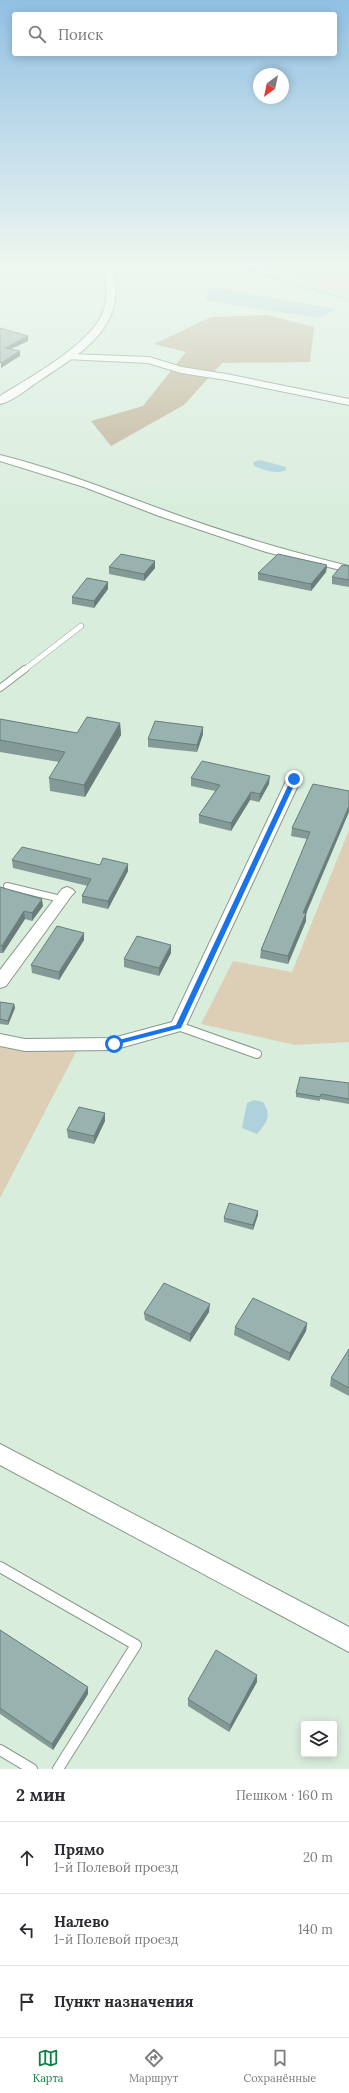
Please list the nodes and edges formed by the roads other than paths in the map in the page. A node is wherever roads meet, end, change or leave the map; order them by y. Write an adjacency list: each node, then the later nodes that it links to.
1 (83, 347): 2 (street)
2 (69, 357): 3 (street); 4 (street)
3 (0, 401)
4 (349, 402)
5 (0, 458): 6 (street)
6 (349, 569)
7 (81, 626): 8 (lane)
8 (0, 688)
9 (294, 779): 14 (street)
10 (7, 886): 11 (lane)
11 (64, 895): 12 (street)
12 (5, 968): 13 (street)
13 (0, 982)
14 (178, 1026): 15 (street); 16 (lane)
15 (0, 1040)
16 (257, 1054)
17 (0, 1454): 19 (street)
18 (0, 1566): 22 (lane)
19 (349, 1640)
20 (0, 1750): 21 (lane)
21 (32, 1769)
22 (58, 1769)

